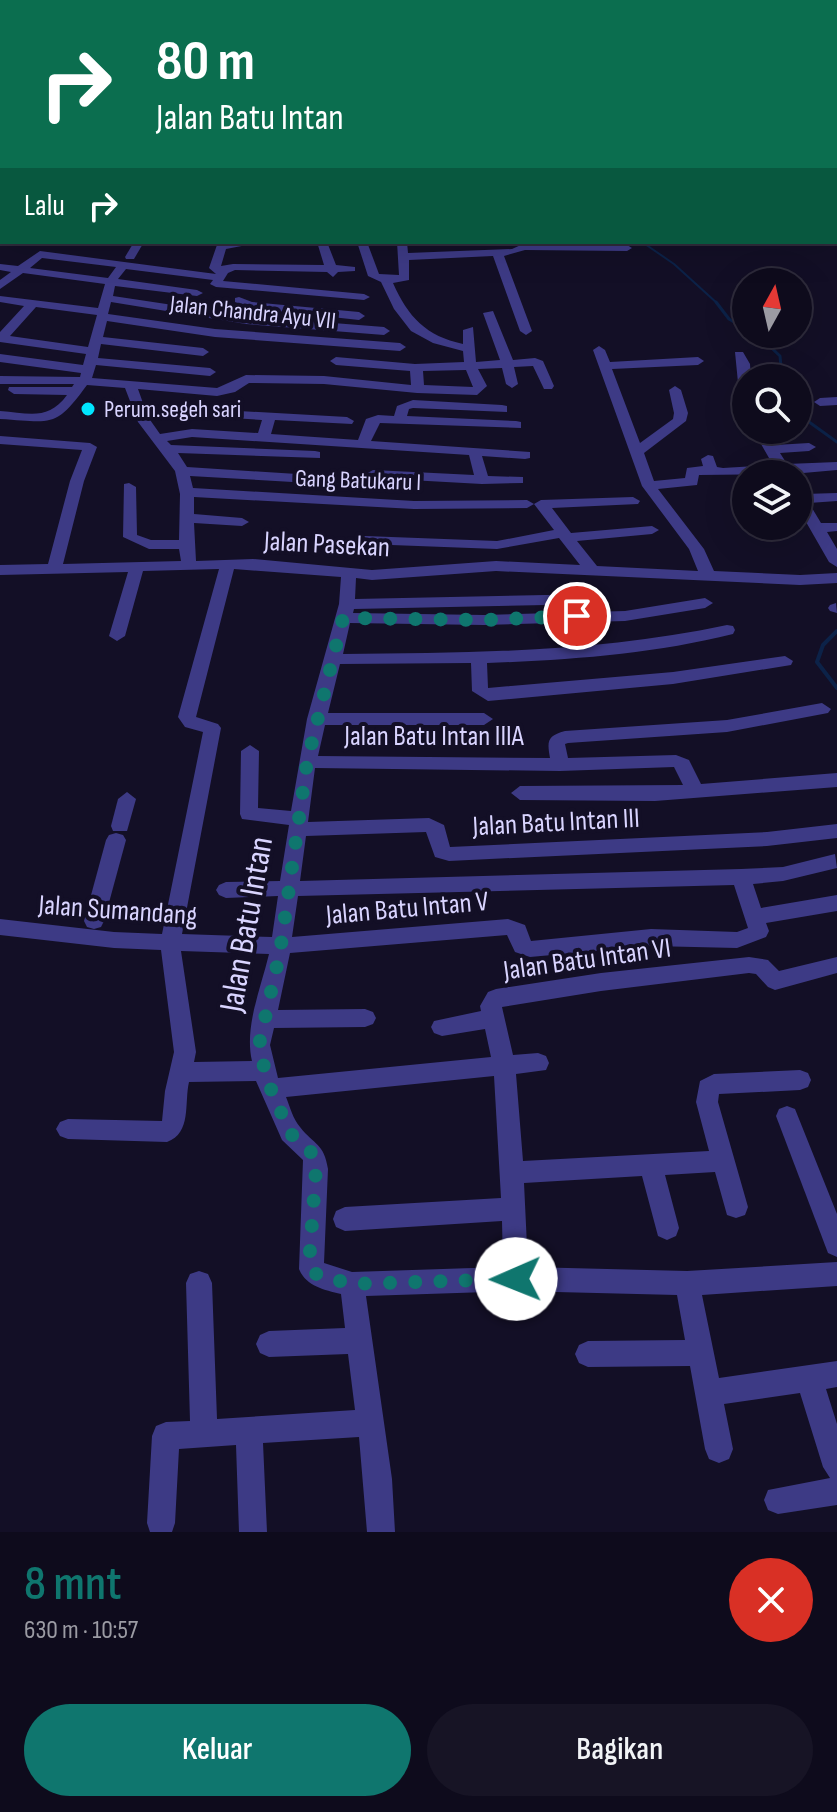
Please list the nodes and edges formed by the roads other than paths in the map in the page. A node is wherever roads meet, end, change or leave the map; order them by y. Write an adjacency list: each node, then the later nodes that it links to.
1 (517, 0): 2 (street)
2 (525, 0)
3 (138, 244): 11 (street)
4 (222, 244): 13 (street)
5 (323, 244): 16 (street)
6 (363, 244): 17 (street)
7 (402, 244): 10 (street)
8 (627, 248): 9 (street)
9 (497, 253): 10 (street); 42 (street)
10 (403, 257): 17 (street)
11 (126, 261): 13 (street); 15 (street); 18 (street)
12 (0, 267): 15 (street)
13 (228, 269): 16 (street); 20 (street)
14 (351, 269): 16 (street)
15 (24, 270): 18 (street); 19 (street)
16 (332, 272)
17 (386, 280): 35 (street)
18 (111, 281): 21 (street); 23 (street)
19 (0, 286)
20 (258, 289): 22 (street); 25 (street)
21 (197, 293)
22 (364, 297)
23 (107, 298): 27 (street); 28 (street)
24 (0, 299): 26 (street, Jalan Chandra Ayu VII)
25 (244, 302): 28 (street); 29 (street); 30 (street)
26 (32, 304): 27 (street, Jalan Chandra Ayu VII); 33 (street)
27 (102, 315): 34 (street, Jalan Chandra Ayu VII); 44 (street)
28 (212, 315): 30 (street)
29 (359, 316)
30 (231, 318): 32 (street)
31 (469, 330): 35 (street)
32 (384, 331)
33 (1, 338): 44 (street)
34 (400, 347)
35 (469, 349): 45 (street)
36 (599, 350): 46 (street)
37 (203, 352): 44 (street)
38 (739, 355): 43 (street)
39 (0, 358): 44 (street)
40 (336, 361): 47 (street)
41 (698, 361): 46 (street)
42 (507, 363): 45 (street); 50 (street); 52 (street)
43 (744, 364)
44 (88, 366): 48 (street); 49 (street); 51 (street); 54 (street); 60 (street)
45 (470, 366): 47 (street); 53 (street)
46 (605, 366): 72 (street)
47 (415, 368): 53 (street)
48 (210, 372)
49 (0, 380)
50 (512, 384)
51 (131, 386): 53 (street); 67 (street)
52 (548, 386)
53 (417, 389)
54 (14, 390)
55 (675, 390): 72 (street)
56 (837, 401): 57 (street)
57 (820, 402)
58 (502, 409): 62 (street)
59 (204, 413): 61 (street)
60 (0, 415)
61 (270, 416): 63 (street); 65 (street)
62 (399, 420): 64 (street); 69 (street)
63 (347, 421)
64 (516, 425)
65 (263, 437): 67 (street); 69 (street)
66 (0, 440): 107 (street)
67 (164, 443): 74 (street); 79 (street)
68 (767, 444): 71 (street)
69 (363, 445): 73 (street)
70 (809, 447): 71 (street)
71 (770, 449): 76 (street)
72 (637, 452): 85 (street)
73 (475, 454): 75 (street); 82 (street)
74 (315, 455)
75 (525, 455)
76 (776, 460)
77 (837, 466): 78 (street)
78 (812, 468)
79 (182, 471): 84 (street); 87 (street)
80 (732, 472): 85 (street)
81 (373, 474): 82 (street)
82 (482, 480): 83 (street)
83 (518, 480)
84 (344, 481)
85 (649, 486): 109 (street)
86 (129, 487): 100 (street)
87 (186, 492): 91 (street, Gang Batukaru I); 92 (street)
88 (837, 497): 89 (street)
89 (812, 498)
90 (633, 501): 91 (street, Gang Batukaru I)
91 (534, 504): 98 (street)
92 (186, 518): 93 (street); 100 (street)
93 (242, 522)
94 (812, 525): 95 (street)
95 (837, 527)
96 (812, 529): 101 (street)
97 (652, 530): 98 (street)
98 (565, 536): 99 (street); 105 (street)
99 (365, 540)
100 (185, 544): 102 (street)
101 (837, 562)
102 (189, 564): 103 (street, Jalan Pasekan); 104 (street, Jalan Pasekan)
103 (228, 564): 108 (street, Jalan Pasekan); 141 (street)
104 (137, 567): 107 (street, Jalan Pasekan); 115 (street)
105 (591, 569): 108 (street, Jalan Pasekan); 109 (street, Jalan Pasekan)
106 (0, 570): 107 (street, Jalan Pasekan)
107 (54, 570)
108 (349, 572): 113 (street, Jalan Batu Intan)
109 (707, 575): 110 (street, Jalan Pasekan)
110 (837, 578)
111 (596, 599): 113 (street)
112 (705, 603): 113 (street)
113 (345, 611): 117 (street, Jalan Batu Intan)
114 (727, 630): 116 (street)
115 (117, 636)
116 (479, 658): 117 (street); 118 (street)
117 (334, 659): 120 (street, Jalan Batu Intan)
118 (785, 661)
119 (822, 709): 124 (street)
120 (316, 719): 121 (street); 123 (street, Jalan Batu Intan)
121 (484, 719)
122 (250, 751): 129 (street)
123 (307, 762): 124 (street, Jalan Batu Intan IIIA); 129 (street, Jalan Batu Intan)
124 (560, 765): 126 (street, Jalan Batu Intan IIIA)
125 (837, 780): 126 (street)
126 (695, 791): 127 (street)
127 (520, 793)
128 (127, 799): 137 (street)
129 (298, 824): 130 (street, Jalan Batu Intan III); 134 (street, Jalan Batu Intan)
130 (837, 831)
131 (835, 861): 132 (street)
132 (741, 877): 134 (street); 136 (street)
133 (226, 890): 134 (street)
134 (287, 891): 142 (street, Jalan Batu Intan)
135 (837, 903): 136 (street)
136 (754, 917): 142 (street, Jalan Batu Intan V)
137 (94, 921): 139 (street); 140 (street)
138 (0, 927): 139 (street, Jalan Sumandang)
139 (75, 936): 140 (street, Jalan Sumandang)
140 (114, 940): 141 (street, Jalan Sumandang)
141 (170, 943): 142 (street, Jalan Sumandang); 150 (street)
142 (281, 946): 146 (street, Jalan Batu Intan)
143 (837, 965): 145 (street, Jalan Batu Intan VI)
144 (365, 1018): 146 (street)
145 (494, 1018): 147 (street); 149 (street, Jalan Batu Intan VI)
146 (263, 1019): 151 (street, Jalan Batu Intan)
147 (442, 1027)
148 (538, 1063): 149 (street)
149 (504, 1065): 151 (street); 157 (street, Jalan Batu Intan VI)
150 (183, 1072): 151 (street); 154 (street)
151 (268, 1080): 167 (street, Jalan Batu Intan)
152 (800, 1080): 155 (street)
153 (787, 1116): 162 (street)
154 (68, 1129)
155 (724, 1161): 156 (street); 158 (street)
156 (651, 1165): 157 (street); 161 (street)
157 (510, 1173): 159 (street, Jalan Batu Intan VI)
158 (736, 1207)
159 (512, 1209): 160 (street); 164 (street, Jalan Batu Intan VI)
160 (345, 1219)
161 (667, 1228)
162 (837, 1245)
163 (837, 1274): 166 (street)
164 (516, 1279): 166 (street); 167 (street)
165 (199, 1283): 177 (street)
166 (687, 1283): 170 (street)
167 (352, 1284): 168 (street)
168 (359, 1341): 169 (street); 175 (street)
169 (269, 1344)
170 (699, 1353): 171 (street); 174 (street)
171 (588, 1354)
172 (837, 1374): 173 (street)
173 (809, 1378): 174 (street); 179 (street)
174 (706, 1393): 178 (street)
175 (370, 1423): 176 (street); 184 (street)
176 (249, 1430): 177 (street); 183 (street)
177 (204, 1434): 182 (street)
178 (719, 1449)
179 (835, 1450)
180 (837, 1491): 181 (street)
181 (778, 1500)
182 (161, 1523)
183 (253, 1532)
184 (381, 1532)

